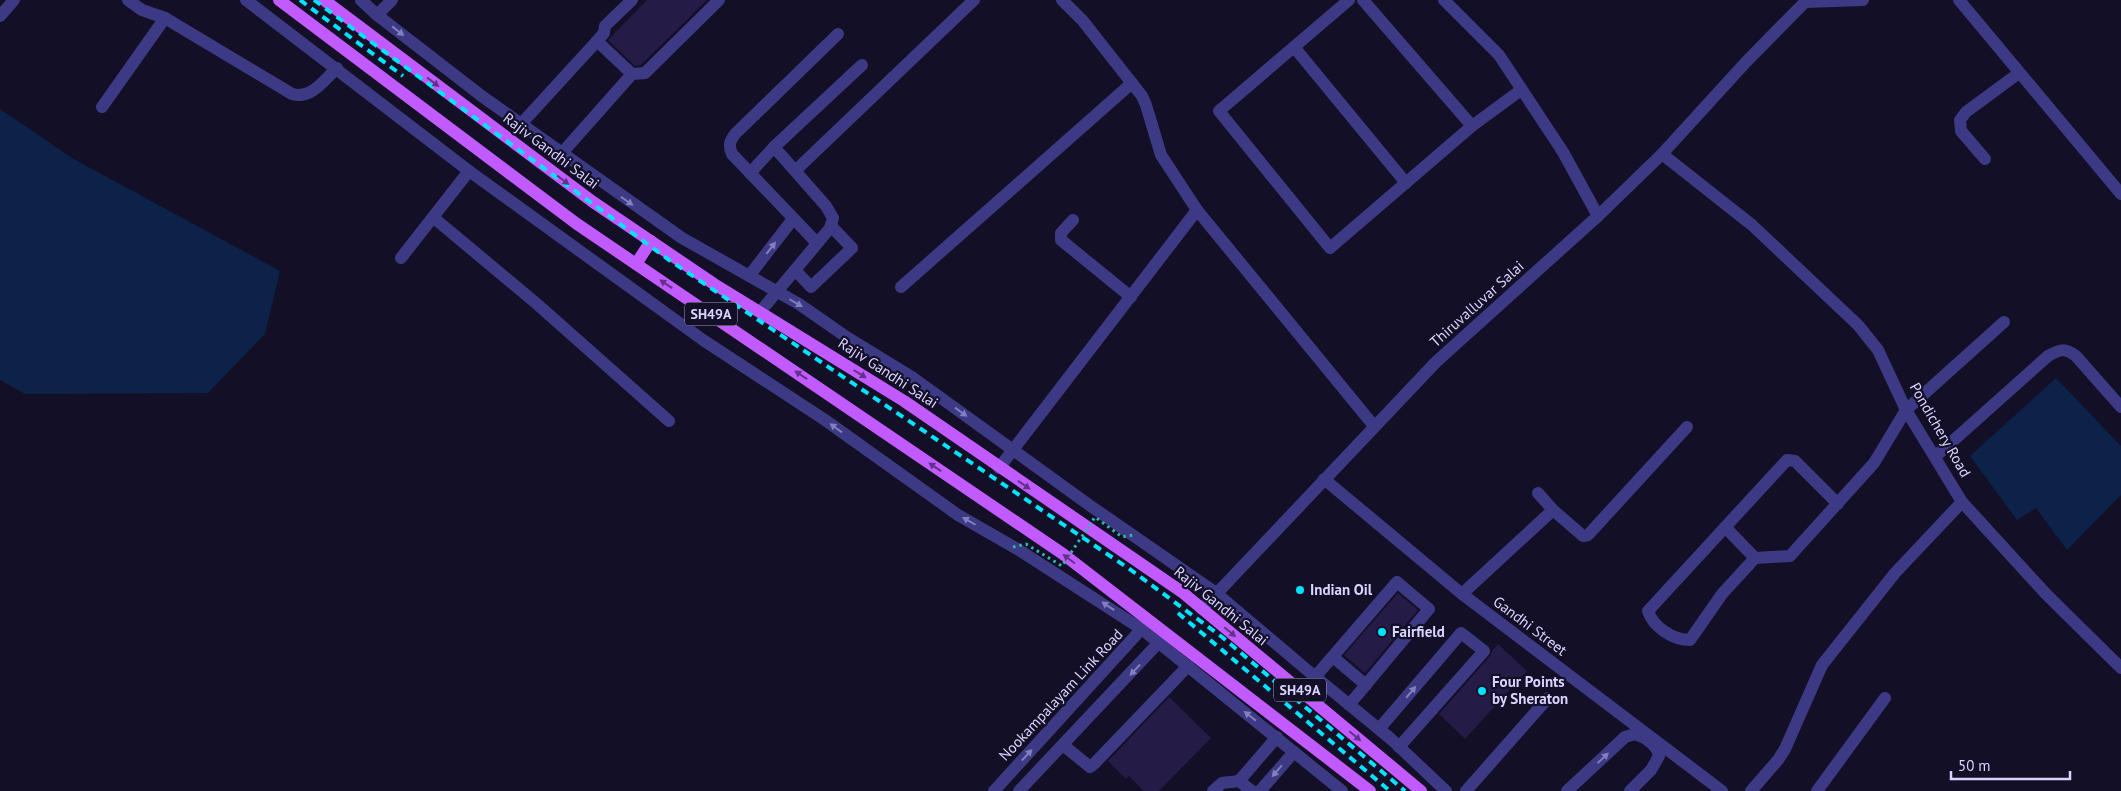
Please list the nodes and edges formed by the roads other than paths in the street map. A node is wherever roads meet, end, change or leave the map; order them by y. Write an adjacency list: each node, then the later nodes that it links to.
1 (14, 0): 19 (street)
2 (128, 0): 20 (street)
3 (246, 0): 25 (street)
4 (280, 0): 51 (main road, SH49A)
5 (324, 0): 48 (main road, Rajiv Gandhi Salai / SH49A, one-way to 48)
6 (361, 0): 18 (street)
7 (392, 0): 18 (street)
8 (632, 0): 22 (street)
9 (719, 0): 27 (street)
10 (974, 0): 37 (street)
11 (1062, 0): 28 (street)
12 (1348, 0): 23 (street)
13 (1364, 0): 32 (street)
14 (1444, 0): 29 (street)
15 (1863, 0): 17 (street)
16 (1959, 0): 26 (street)
17 (1805, 1): 35 (street, Thiruvalluvar Salai)
18 (377, 15): 31 (street, one-way to 31)
19 (0, 16)
20 (164, 18): 25 (street); 30 (street)
21 (838, 34): 39 (street)
22 (597, 41): 27 (street); 31 (street)
23 (1294, 47): 40 (street); 40 (street)
24 (862, 65): 33 (street)
25 (337, 68): 38 (street)
26 (2019, 73): 36 (street); 41 (street)
27 (632, 74): 34 (street)
28 (1132, 84): 42 (street); 54 (street)
29 (1521, 90): 32 (street); 43 (street)
30 (102, 107)
31 (521, 124): 34 (street)
32 (1472, 126): 40 (street)
33 (774, 147): 37 (street); 39 (street)
34 (562, 153): 53 (street, one-way to 53)
35 (1662, 154): 43 (street, Thiruvalluvar Salai); 60 (street, Pondichery Road)
36 (1984, 160)
37 (796, 170): 47 (street)
38 (469, 171): 44 (street); 77 (street, one-way to 38)
39 (750, 173): 45 (street)
40 (1406, 183)
41 (2121, 194)
42 (1198, 210): 56 (street); 62 (street)
43 (1598, 216): 62 (street, Thiruvalluvar Salai)
44 (434, 218): 50 (street); 61 (street)
45 (793, 219): 49 (street); 53 (street, one-way to 45)
46 (1073, 220): 56 (street)
47 (831, 226): 49 (street); 52 (street)
48 (651, 241): 51 (main road); 57 (main road, Rajiv Gandhi Salai / SH49A)
49 (817, 243): 52 (street)
50 (401, 258)
51 (636, 264): 77 (main road, SH49A, one-way to 51)
52 (795, 270): 55 (street)
53 (749, 276): 55 (street)
54 (901, 287)
55 (776, 292): 57 (street); 64 (street, one-way to 64)
56 (1131, 296): 64 (street)
57 (760, 312): 66 (main road, Rajiv Gandhi Salai / SH49A, one-way to 66)
58 (2004, 322): 60 (street)
59 (2121, 407): 65 (street)
60 (1906, 410): 65 (street, Pondichery Road); 70 (street)
61 (669, 421)
62 (1374, 426): 67 (street, Thiruvalluvar Salai)
63 (1687, 427): 71 (street)
64 (1013, 449): 66 (street); 74 (street)
65 (1936, 456): 69 (street, Pondichery Road)
66 (999, 468): 76 (main road, Rajiv Gandhi Salai / SH49A, one-way to 76)
67 (1324, 479): 74 (street, Thiruvalluvar Salai); 75 (street, Gandhi Street)
68 (1538, 493): 71 (street)
69 (1962, 502): 81 (street, Pondichery Road); 106 (street)
70 (1838, 504): 72 (street); 73 (street)
71 (1553, 510): 75 (street)
72 (1725, 527): 73 (street); 73 (street)
73 (1755, 558)
74 (1216, 593): 76 (street, Thiruvalluvar Salai); 82 (street)
75 (1462, 594): 105 (street, Gandhi Street)
76 (1202, 609): 100 (main road, Rajiv Gandhi Salai / SH49A, one-way to 100)
77 (1146, 625): 78 (main road, SH49A); 93 (street, Nookampalayam Link Road, one-way to 77)
78 (1163, 638): 80 (street); 89 (street, one-way to 89); 99 (main road, SH49A)
79 (1333, 657): 82 (street); 83 (street); 83 (street)
80 (1188, 666): 88 (street, one-way to 80); 89 (street)
81 (2121, 668)
82 (1316, 677): 86 (street)
83 (1366, 685): 86 (street)
84 (1548, 698): 102 (street)
85 (1885, 698): 107 (street)
86 (1349, 705): 87 (street)
87 (1379, 729): 90 (street); 90 (street, one-way to 90)
88 (1277, 737): 91 (street); 92 (street)
89 (1064, 745): 94 (street)
90 (1400, 747): 101 (street)
91 (1294, 752): 97 (street, one-way to 97); 98 (street)
92 (1238, 781): 95 (street); 96 (street)
93 (994, 791)
94 (1019, 791)
95 (1214, 791)
96 (1252, 791)
97 (1260, 791)
98 (1342, 791)
99 (1370, 791)
100 (1421, 791)
101 (1446, 791)
102 (1466, 791)
103 (1568, 791): 104 (street, one-way to 104)
104 (1630, 791)
105 (1722, 791)
106 (1751, 791)
107 (1817, 791)

